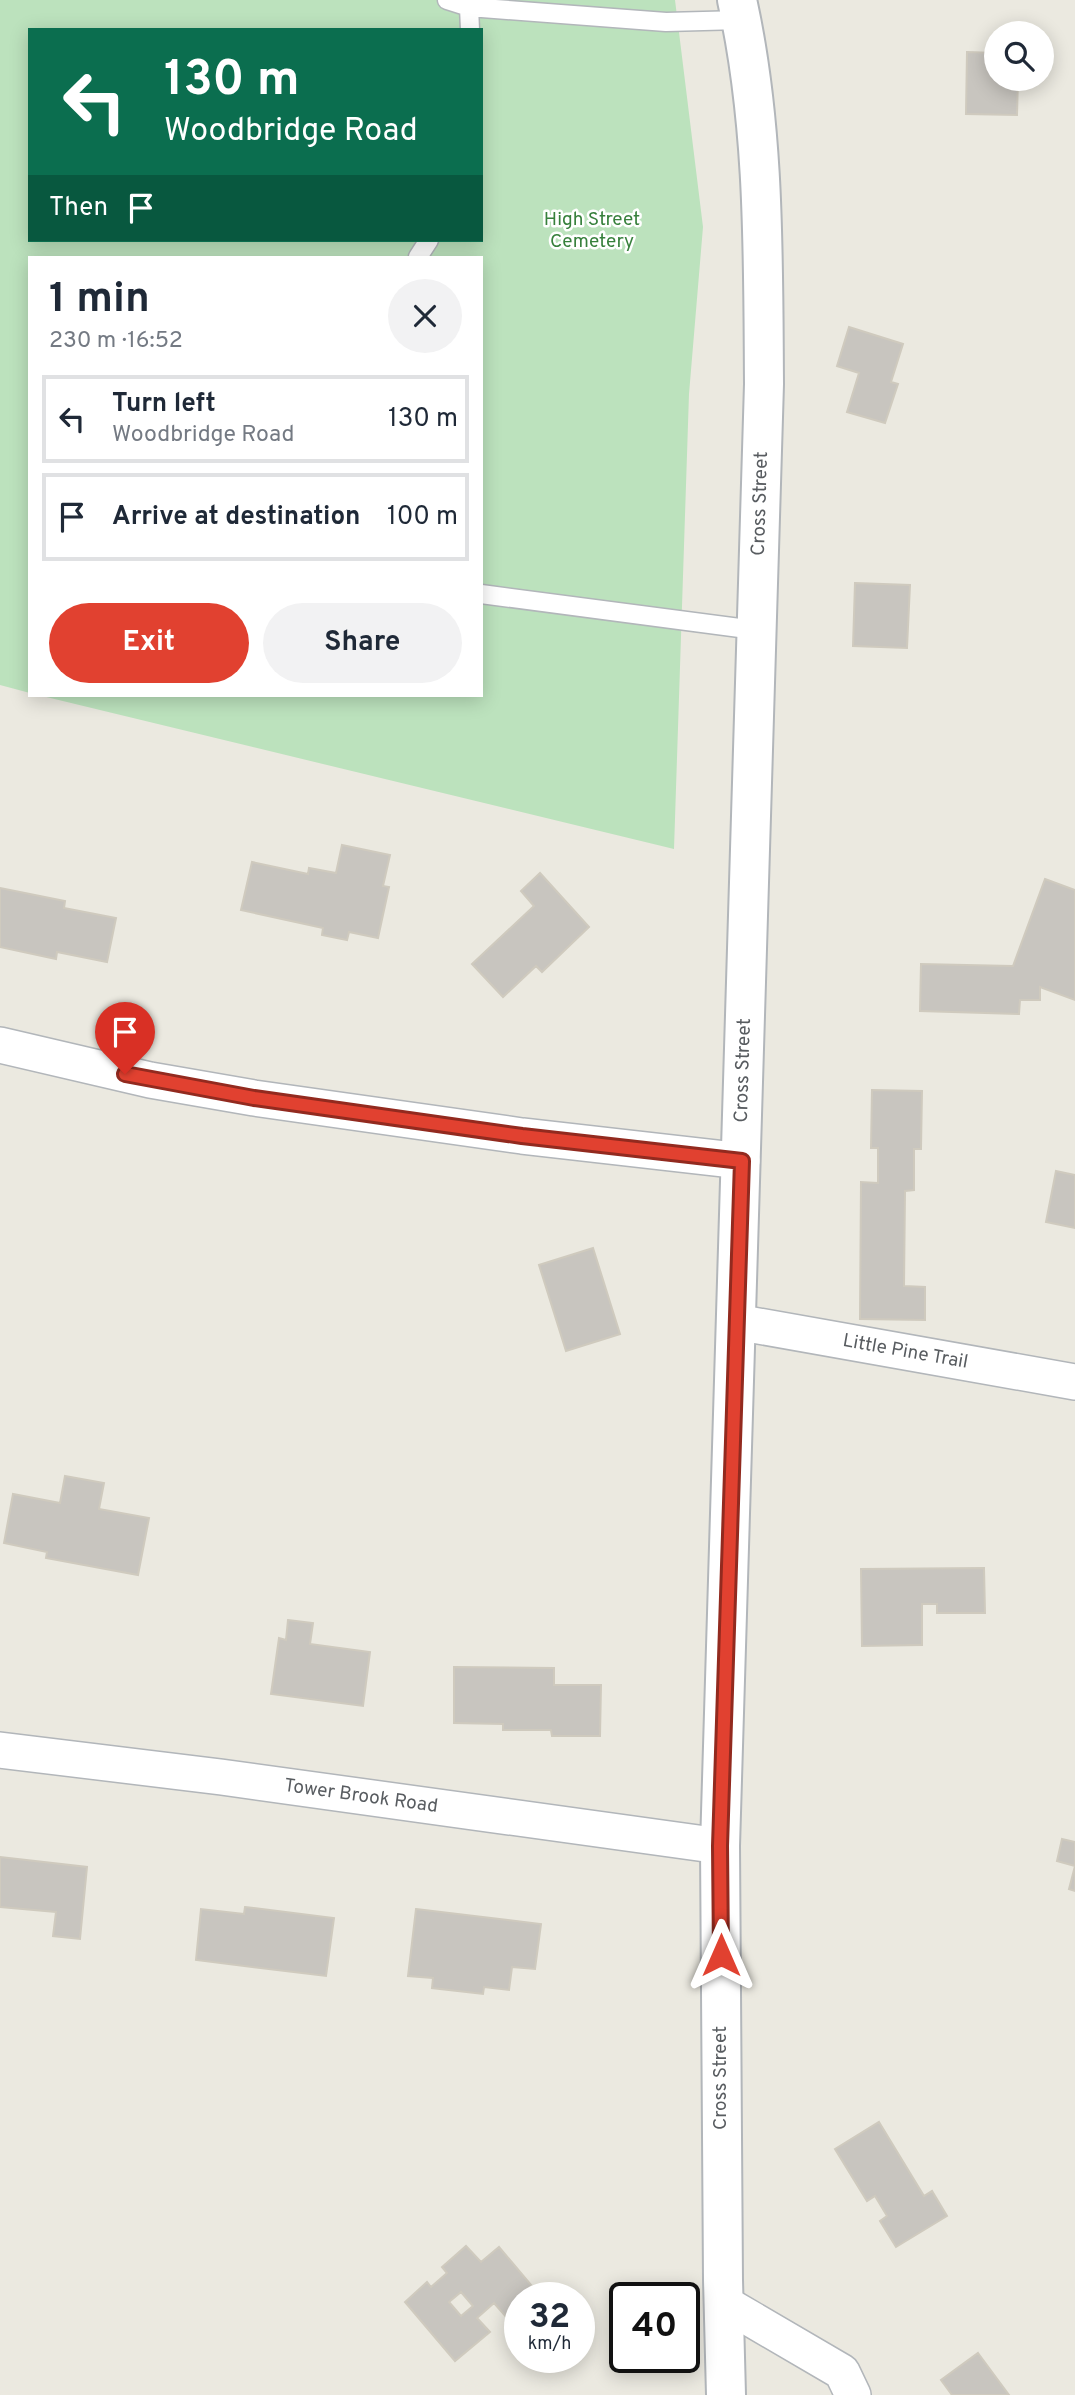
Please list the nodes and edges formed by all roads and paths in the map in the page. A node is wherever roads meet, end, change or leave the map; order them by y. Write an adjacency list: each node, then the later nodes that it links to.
1 (447, 0): 2 (lane)
2 (469, 7): 3 (lane); 4 (lane)
3 (739, 10): 6 (street, Cross Street)
4 (470, 28)
5 (483, 594): 6 (lane)
6 (755, 630): 8 (street, Cross Street)
7 (0, 1045): 8 (street)
8 (742, 1161): 9 (street, Cross Street)
9 (736, 1322): 10 (street, Little Pine Trail); 12 (street, Cross Street)
10 (1075, 1382)
11 (0, 1750): 12 (street, Tower Brook Road)
12 (720, 1846): 13 (street, Cross Street)
13 (724, 2303): 14 (street, Cross Street); 15 (street)
14 (726, 2395)
15 (853, 2395)

